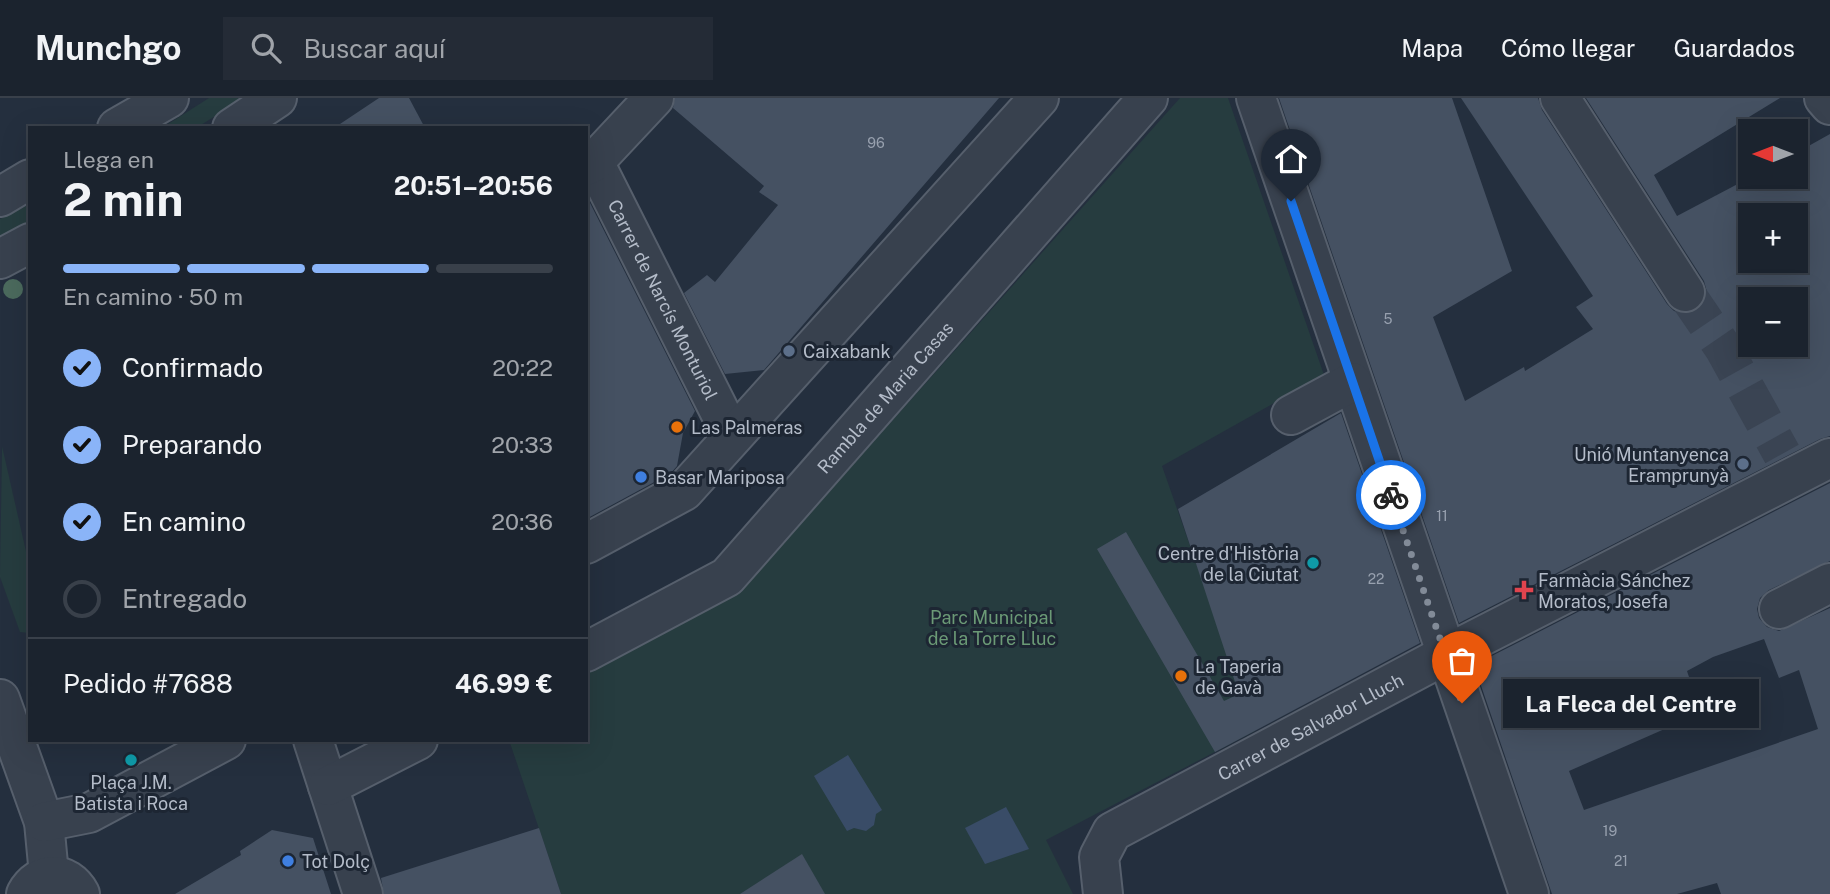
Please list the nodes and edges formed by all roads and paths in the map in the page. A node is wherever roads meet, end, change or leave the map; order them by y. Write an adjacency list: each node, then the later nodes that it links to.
1 (169, 98): 10 (street)
2 (277, 98): 11 (street)
3 (654, 98): 12 (street)
4 (1039, 98): 20 (street)
5 (1148, 98): 25 (street, Rambla de Maria Casas)
6 (1256, 98): 18 (street)
7 (1560, 98): 17 (street)
8 (1824, 98): 9 (street)
9 (1830, 105)
10 (120, 126)
11 (235, 126)
12 (590, 164): 20 (street, Carrer de Narcís Monturiol)
13 (28, 180): 14 (street)
14 (0, 197)
15 (28, 244): 16 (street)
16 (0, 259)
17 (1685, 292)
18 (1352, 382): 19 (street); 26 (street)
19 (1291, 415)
20 (732, 436): 22 (street)
21 (1830, 458): 26 (street, Carrer de Salvador Lluch)
22 (588, 543)
23 (1830, 583): 24 (street)
24 (1779, 609)
25 (588, 651)
26 (1445, 655): 35 (street, Carrer de Salvador Lluch); 36 (street)
27 (0, 699): 32 (street)
28 (222, 742): 32 (street)
29 (314, 742): 31 (street)
30 (414, 742): 31 (street)
31 (328, 786): 34 (street)
32 (44, 822): 33 (street)
33 (52, 888)
34 (363, 894)
35 (1103, 894)
36 (1529, 894)

